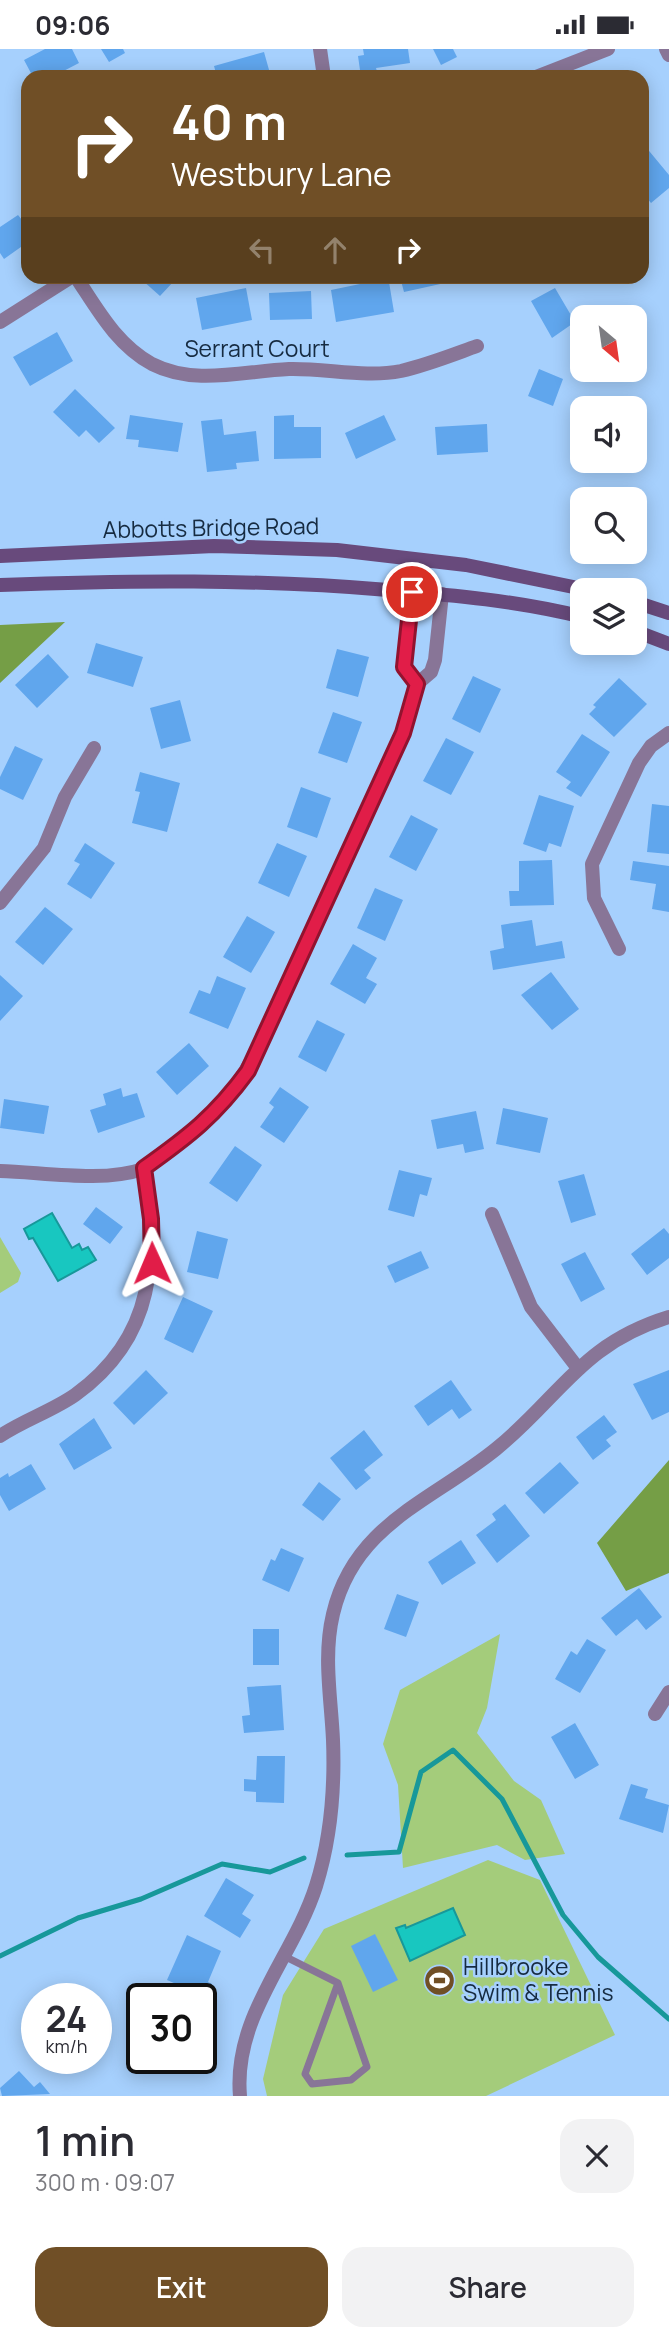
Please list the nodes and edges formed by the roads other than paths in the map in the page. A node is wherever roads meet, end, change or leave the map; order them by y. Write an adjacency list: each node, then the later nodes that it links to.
1 (320, 49): 5 (street)
2 (608, 49): 6 (street)
3 (666, 49): 4 (street)
4 (669, 54)
5 (323, 70)
6 (554, 70)
7 (62, 284): 9 (street)
8 (78, 284): 10 (street, Serrant Court)
9 (0, 322)
10 (477, 346)
11 (0, 556): 13 (main road, Abbotts Bridge Road)
12 (0, 585): 14 (main road)
13 (570, 586)
14 (412, 592): 15 (main road); 21 (street)
15 (442, 594): 18 (main road); 21 (street)
16 (647, 606): 17 (main road)
17 (669, 613)
18 (570, 615)
19 (647, 636): 20 (main road)
20 (669, 644)
21 (417, 684): 26 (street)
22 (669, 733): 25 (street)
23 (94, 748): 24 (street)
24 (0, 903)
25 (619, 949)
26 (144, 1168): 27 (street); 31 (street)
27 (0, 1171)
28 (492, 1214): 30 (street)
29 (669, 1317): 30 (street)
30 (577, 1367): 34 (street)
31 (0, 1436)
32 (669, 1692): 33 (street)
33 (655, 1714)
34 (284, 1955): 35 (lane); 36 (street)
35 (338, 1983): 35 (lane)
36 (240, 2096)

